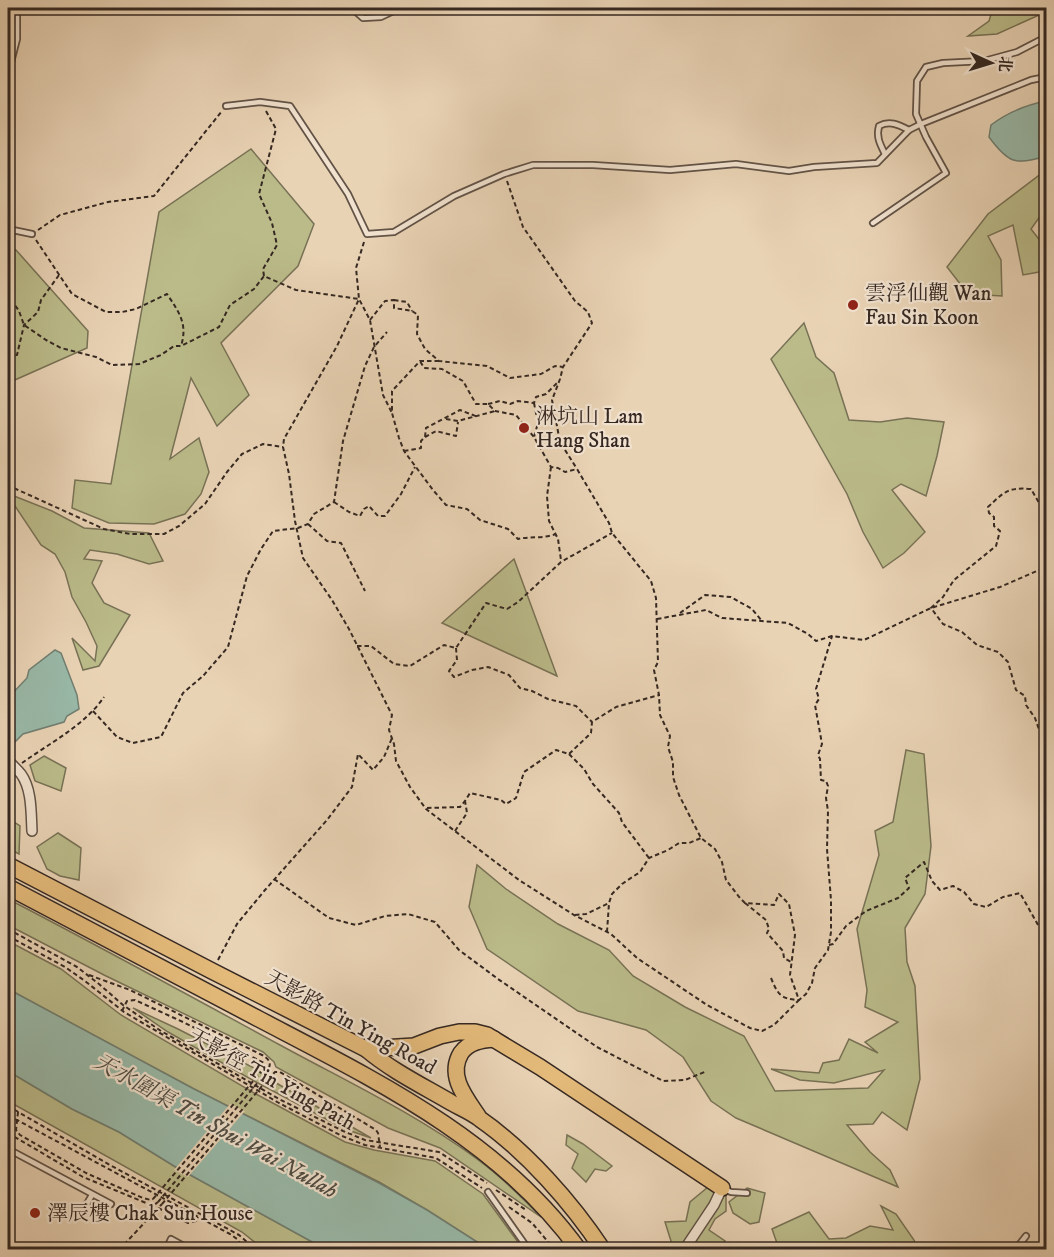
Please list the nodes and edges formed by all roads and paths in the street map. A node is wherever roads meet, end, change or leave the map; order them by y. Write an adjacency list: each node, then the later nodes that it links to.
1 (17, 8): 5 (lane)
2 (353, 8): 3 (lane)
3 (400, 8)
4 (1047, 37): 9 (lane)
5 (8, 74)
6 (1047, 77): 9 (lane)
7 (260, 102): 8 (lane); 16 (lane); 18 (path)
8 (225, 106): 15 (path)
9 (921, 124): 10 (lane); 13 (lane)
10 (909, 130): 11 (lane); 11 (lane)
11 (885, 154): 12 (lane)
12 (504, 174): 16 (lane); 31 (path)
13 (873, 223)
14 (8, 229): 15 (lane)
15 (32, 234): 17 (path)
16 (367, 234): 20 (path)
17 (59, 275): 24 (path); 26 (path)
18 (264, 276): 20 (path); 26 (path)
19 (8, 293): 24 (path)
20 (359, 299): 23 (path); 42 (path)
21 (394, 300): 22 (path); 22 (path); 23 (path)
22 (412, 311): 30 (path)
23 (370, 320): 27 (path)
24 (24, 325): 26 (path); 28 (path)
25 (387, 332): 27 (path)
26 (181, 346)
27 (374, 346): 36 (path); 48 (path)
28 (8, 355)
29 (420, 361): 30 (path); 34 (path); 36 (path)
30 (439, 361): 31 (path)
31 (563, 367): 32 (path)
32 (560, 379): 33 (path); 46 (path)
33 (534, 403): 34 (path); 41 (path)
34 (488, 404): 35 (path)
35 (495, 411): 37 (path); 41 (path)
36 (392, 413): 43 (path)
37 (478, 417): 38 (path); 39 (path)
38 (446, 419): 39 (path); 40 (path)
39 (458, 421): 40 (path)
40 (425, 437): 43 (path)
41 (534, 437): 45 (path)
42 (283, 447): 47 (path); 51 (path)
43 (404, 451): 44 (path)
44 (416, 467): 48 (path); 53 (path)
45 (551, 467): 46 (path); 53 (path)
46 (577, 469): 52 (path)
47 (8, 484)
48 (334, 502): 50 (path)
49 (1047, 515): 57 (path)
50 (308, 524): 51 (path); 56 (path)
51 (298, 528): 62 (path); 66 (path)
52 (612, 533): 54 (path); 59 (path)
53 (556, 534): 54 (path)
54 (561, 562): 63 (path)
55 (1047, 567): 57 (path)
56 (365, 591)
57 (931, 608): 61 (path); 69 (path)
58 (678, 615): 59 (path); 60 (path); 60 (path)
59 (657, 619): 64 (path)
60 (764, 622): 61 (path)
61 (832, 636): 89 (path)
62 (357, 646): 63 (path); 68 (path)
63 (456, 648): 67 (path)
64 (659, 695): 67 (path); 77 (path)
65 (104, 697): 66 (path)
66 (93, 711): 72 (path)
67 (592, 722): 70 (path)
68 (392, 738): 74 (path); 80 (path)
69 (1047, 740)
70 (569, 754): 73 (path); 78 (path)
71 (8, 760): 72 (street)
72 (15, 768): 75 (street)
73 (465, 801): 74 (path); 76 (path)
74 (426, 808): 76 (path)
75 (32, 831)
76 (455, 831): 84 (path)
77 (701, 838): 78 (path); 83 (path)
78 (650, 858): 82 (path)
79 (8, 865): 98 (main road, 天影路 Tin Ying Road)
80 (274, 879): 90 (path); 101 (path)
81 (8, 887): 130 (main road, 天影路 Tin Ying Road)
82 (609, 903): 84 (path); 86 (path)
83 (745, 903): 91 (path); 91 (path)
84 (574, 915): 86 (path)
85 (8, 929): 92 (path)
86 (607, 932): 94 (path)
87 (8, 936): 96 (path, 天影徑 Tin Ying Path)
88 (1047, 939): 89 (path)
89 (829, 945): 94 (path)
90 (217, 963)
91 (792, 963): 94 (path)
92 (87, 974): 95 (path); 100 (path)
93 (771, 978): 94 (path)
94 (799, 1000)
95 (125, 1006): 96 (path); 99 (path); 109 (path)
96 (122, 1011): 110 (path, 天影徑 Tin Ying Path)
97 (494, 1039): 98 (main road); 106 (main road); 112 (main road)
98 (366, 1049): 106 (main road, 天影路 Tin Ying Road)
99 (264, 1067): 100 (path); 107 (path, bridge)
100 (268, 1070): 102 (path); 108 (path, bridge)
101 (707, 1071)
102 (273, 1073): 109 (path); 118 (path, bridge)
103 (8, 1106): 104 (path)
104 (18, 1112): 107 (path); 120 (path)
105 (8, 1117): 107 (path)
106 (480, 1118): 131 (main road, 天影路 Tin Ying Road)
107 (17, 1120): 120 (path)
108 (8, 1133)
109 (379, 1141): 110 (path); 119 (path)
110 (380, 1147): 113 (path, 天影徑 Tin Ying Path)
111 (8, 1149): 115 (lane)
112 (722, 1188): 114 (lane); 132 (street)
113 (488, 1192): 128 (lane)
114 (747, 1193)
115 (92, 1195): 116 (lane); 121 (lane)
116 (111, 1204)
117 (507, 1205): 129 (path)
118 (158, 1208): 120 (path); 123 (path)
119 (530, 1213)
120 (199, 1215): 126 (path); 127 (path)
121 (79, 1216)
122 (1026, 1236): 133 (lane)
123 (119, 1250)
124 (166, 1250): 125 (lane)
125 (191, 1250)
126 (245, 1250)
127 (256, 1250)
128 (529, 1250)
129 (555, 1250)
130 (579, 1250)
131 (603, 1250)
132 (684, 1250)
133 (1015, 1250)

